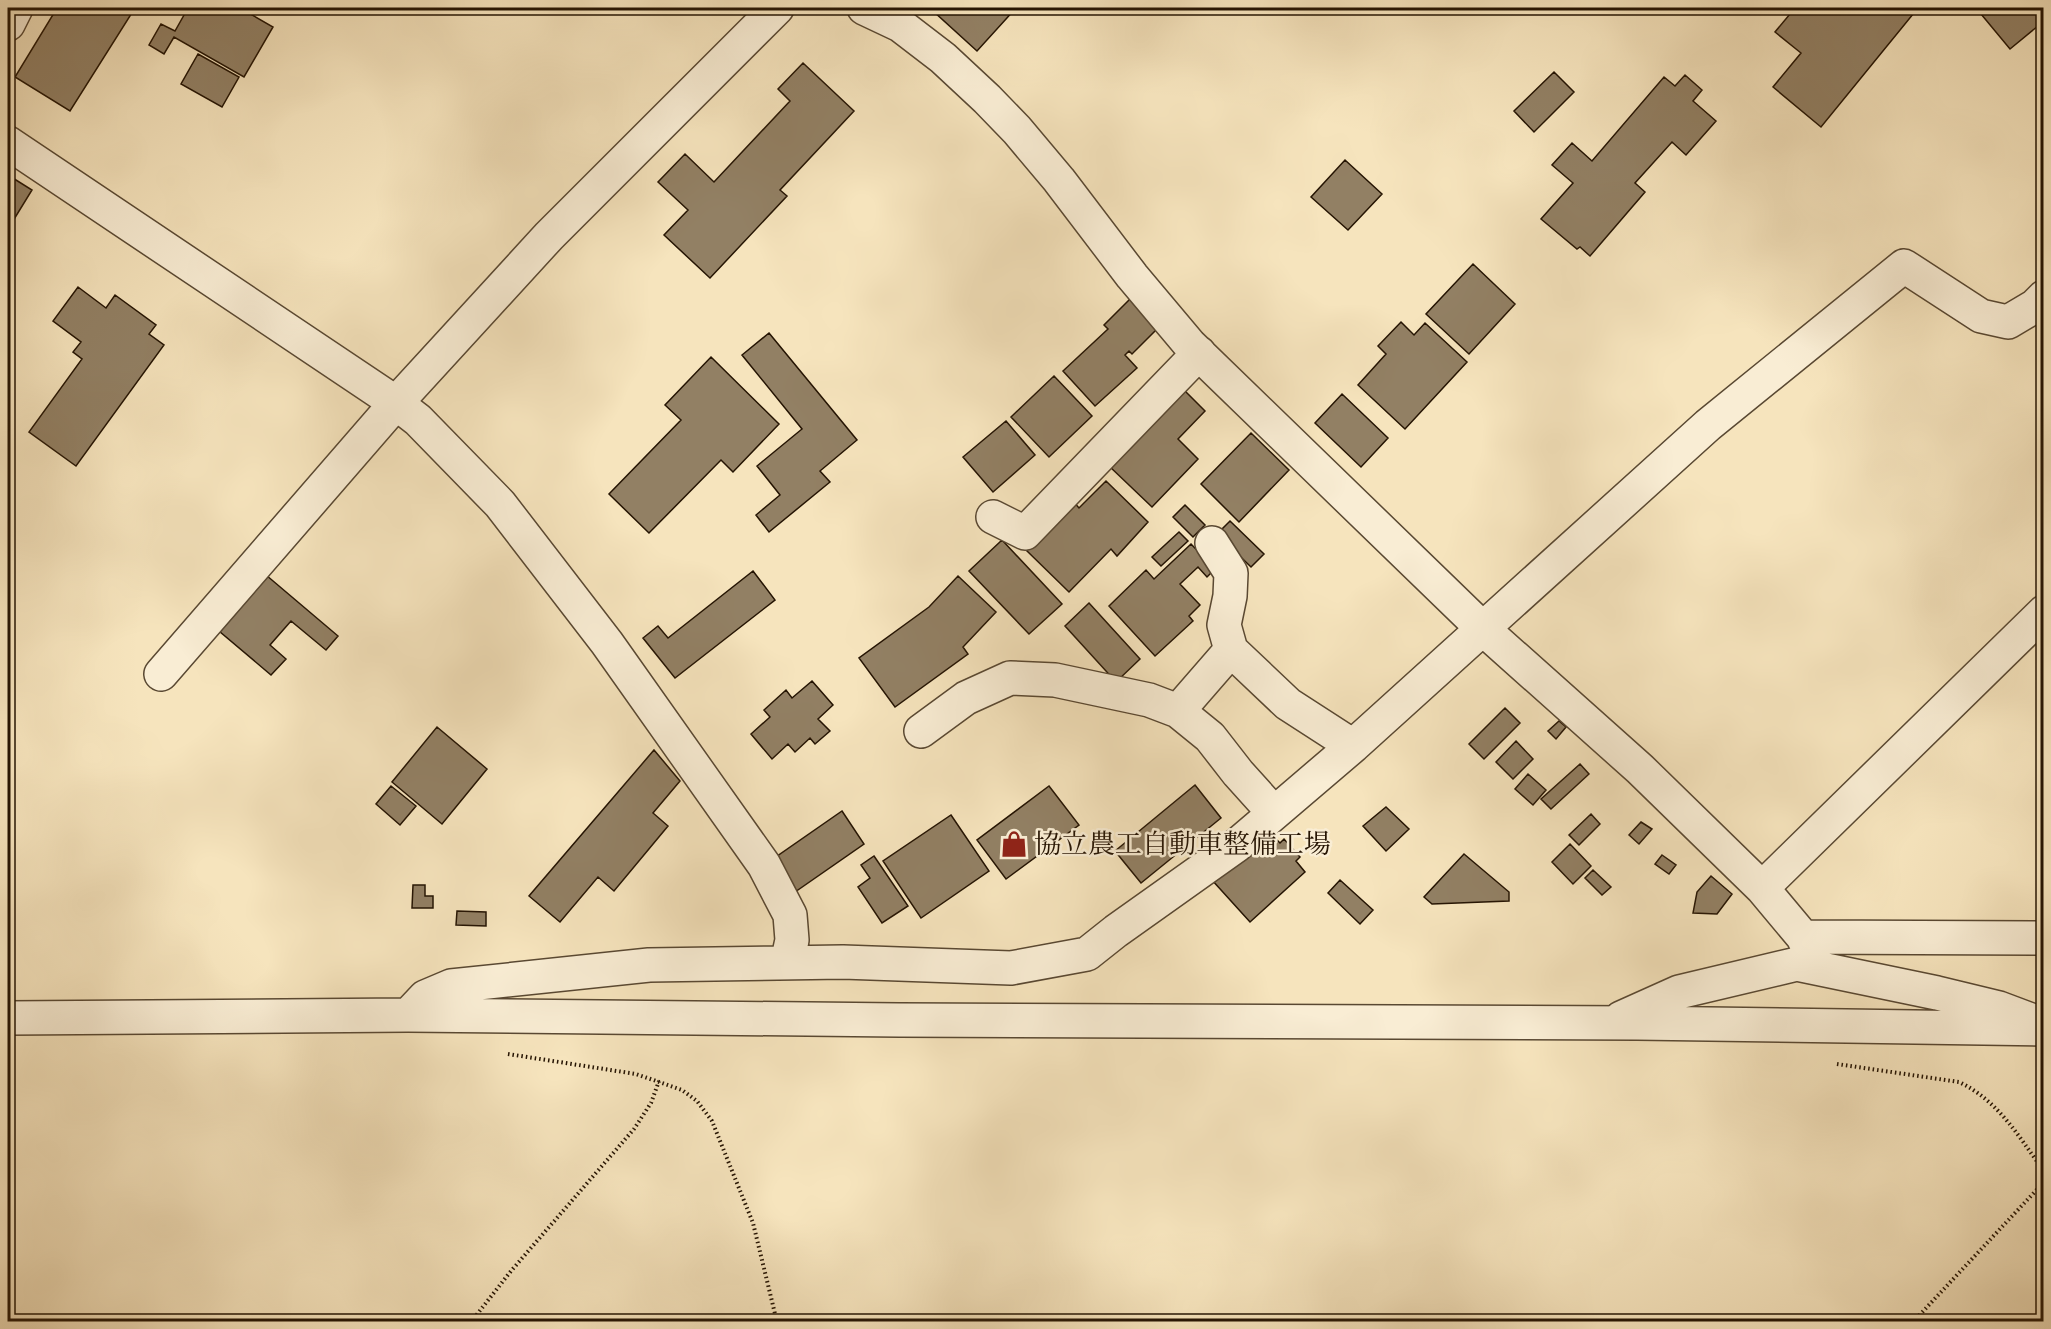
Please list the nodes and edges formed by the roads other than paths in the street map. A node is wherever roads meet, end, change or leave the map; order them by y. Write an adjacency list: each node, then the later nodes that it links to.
1 (16, 8): 4 (street)
2 (777, 8): 8 (street)
3 (864, 8): 7 (street)
4 (8, 24)
5 (8, 143): 8 (street)
6 (2043, 297): 12 (street)
7 (1199, 353): 9 (street); 12 (street)
8 (396, 403): 14 (street); 22 (street)
9 (993, 518)
10 (1212, 543): 13 (street)
11 (2043, 612): 19 (street)
12 (1482, 628): 17 (street); 19 (street)
13 (1231, 650): 15 (street); 17 (street)
14 (160, 674)
15 (1178, 711): 16 (street); 18 (street)
16 (921, 731)
17 (1353, 746): 18 (street)
18 (1274, 813): 22 (street)
19 (1762, 888): 20 (street)
20 (1803, 937): 21 (street); 23 (street)
21 (2043, 938)
22 (787, 963): 24 (street)
23 (1817, 967): 26 (street); 27 (street)
24 (408, 1015): 25 (street); 26 (street)
25 (8, 1018)
26 (1611, 1023): 28 (street)
27 (2043, 1025)
28 (2043, 1029)

